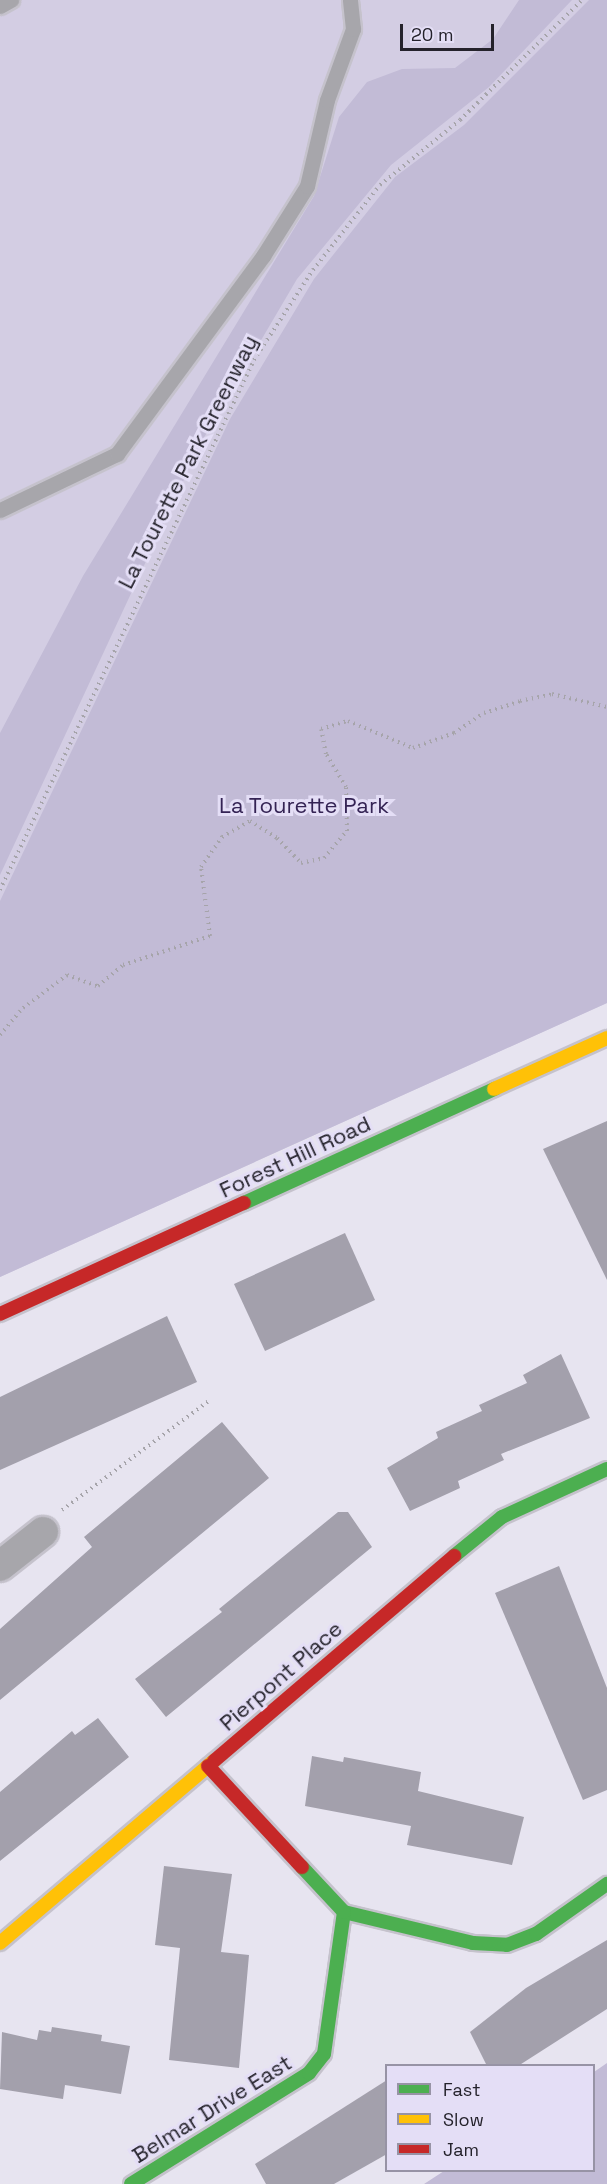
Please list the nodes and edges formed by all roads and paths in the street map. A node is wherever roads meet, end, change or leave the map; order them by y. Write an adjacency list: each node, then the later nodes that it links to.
1 (10, 0): 4 (lane)
2 (350, 0): 5 (lane)
3 (582, 0): 7 (path, La Tourette Park Greenway)
4 (0, 6)
5 (0, 510)
6 (607, 706): 8 (path)
7 (0, 890)
8 (0, 1035)
9 (607, 1038): 10 (street, Forest Hill Road)
10 (0, 1314)
11 (209, 1401): 13 (path)
12 (607, 1469): 15 (street, Pierpont Place)
13 (50, 1523): 14 (street)
14 (0, 1566)
15 (208, 1766): 17 (street); 18 (street, Pierpont Place)
16 (607, 1884): 17 (street)
17 (344, 1912): 19 (street, Belmar Drive East)
18 (0, 1942)
19 (131, 2184)

